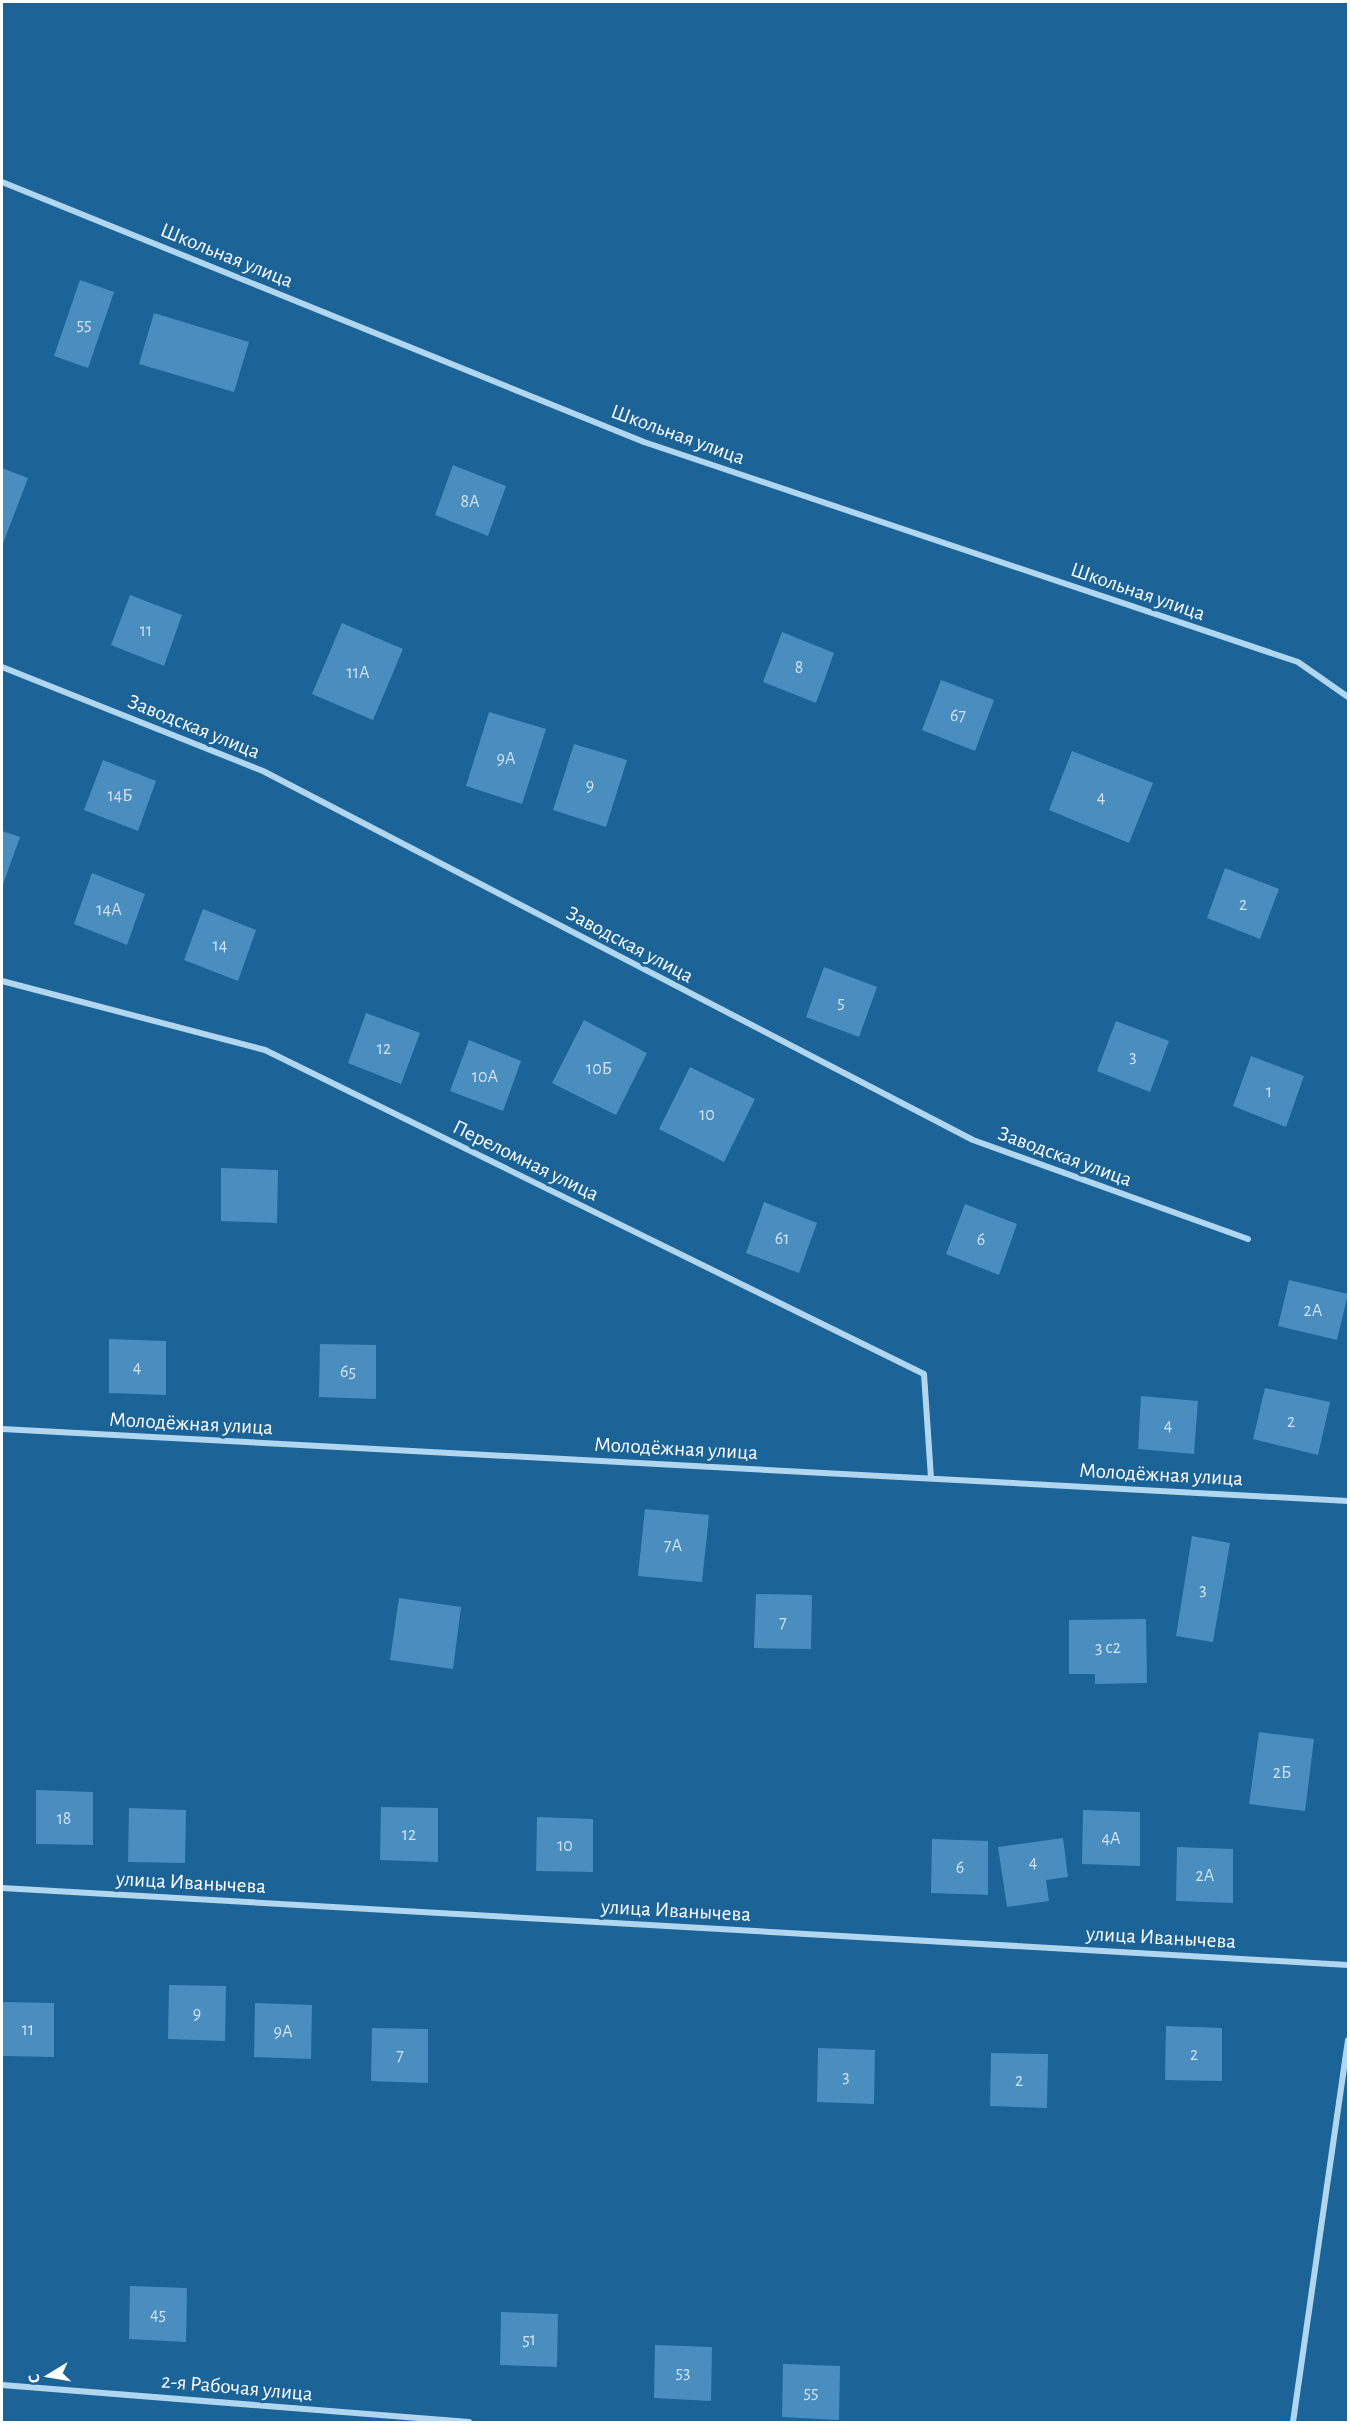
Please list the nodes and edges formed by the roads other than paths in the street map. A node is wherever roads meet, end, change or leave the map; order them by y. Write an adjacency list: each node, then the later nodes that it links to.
1 (2, 182): 3 (street, Школьная улица)
2 (2, 667): 5 (street, Заводская улица)
3 (1348, 697)
4 (2, 981): 7 (street, Переломная улица)
5 (1248, 1239)
6 (2, 1429): 7 (street, Молодёжная улица)
7 (931, 1478): 8 (street, Молодёжная улица)
8 (1348, 1501)
9 (2, 1888): 10 (street, улица Иванычева)
10 (1348, 1965)
11 (1348, 2040): 14 (street)
12 (2, 2385): 13 (street, 2-я Рабочая улица)
13 (469, 2422)
14 (1293, 2422)

